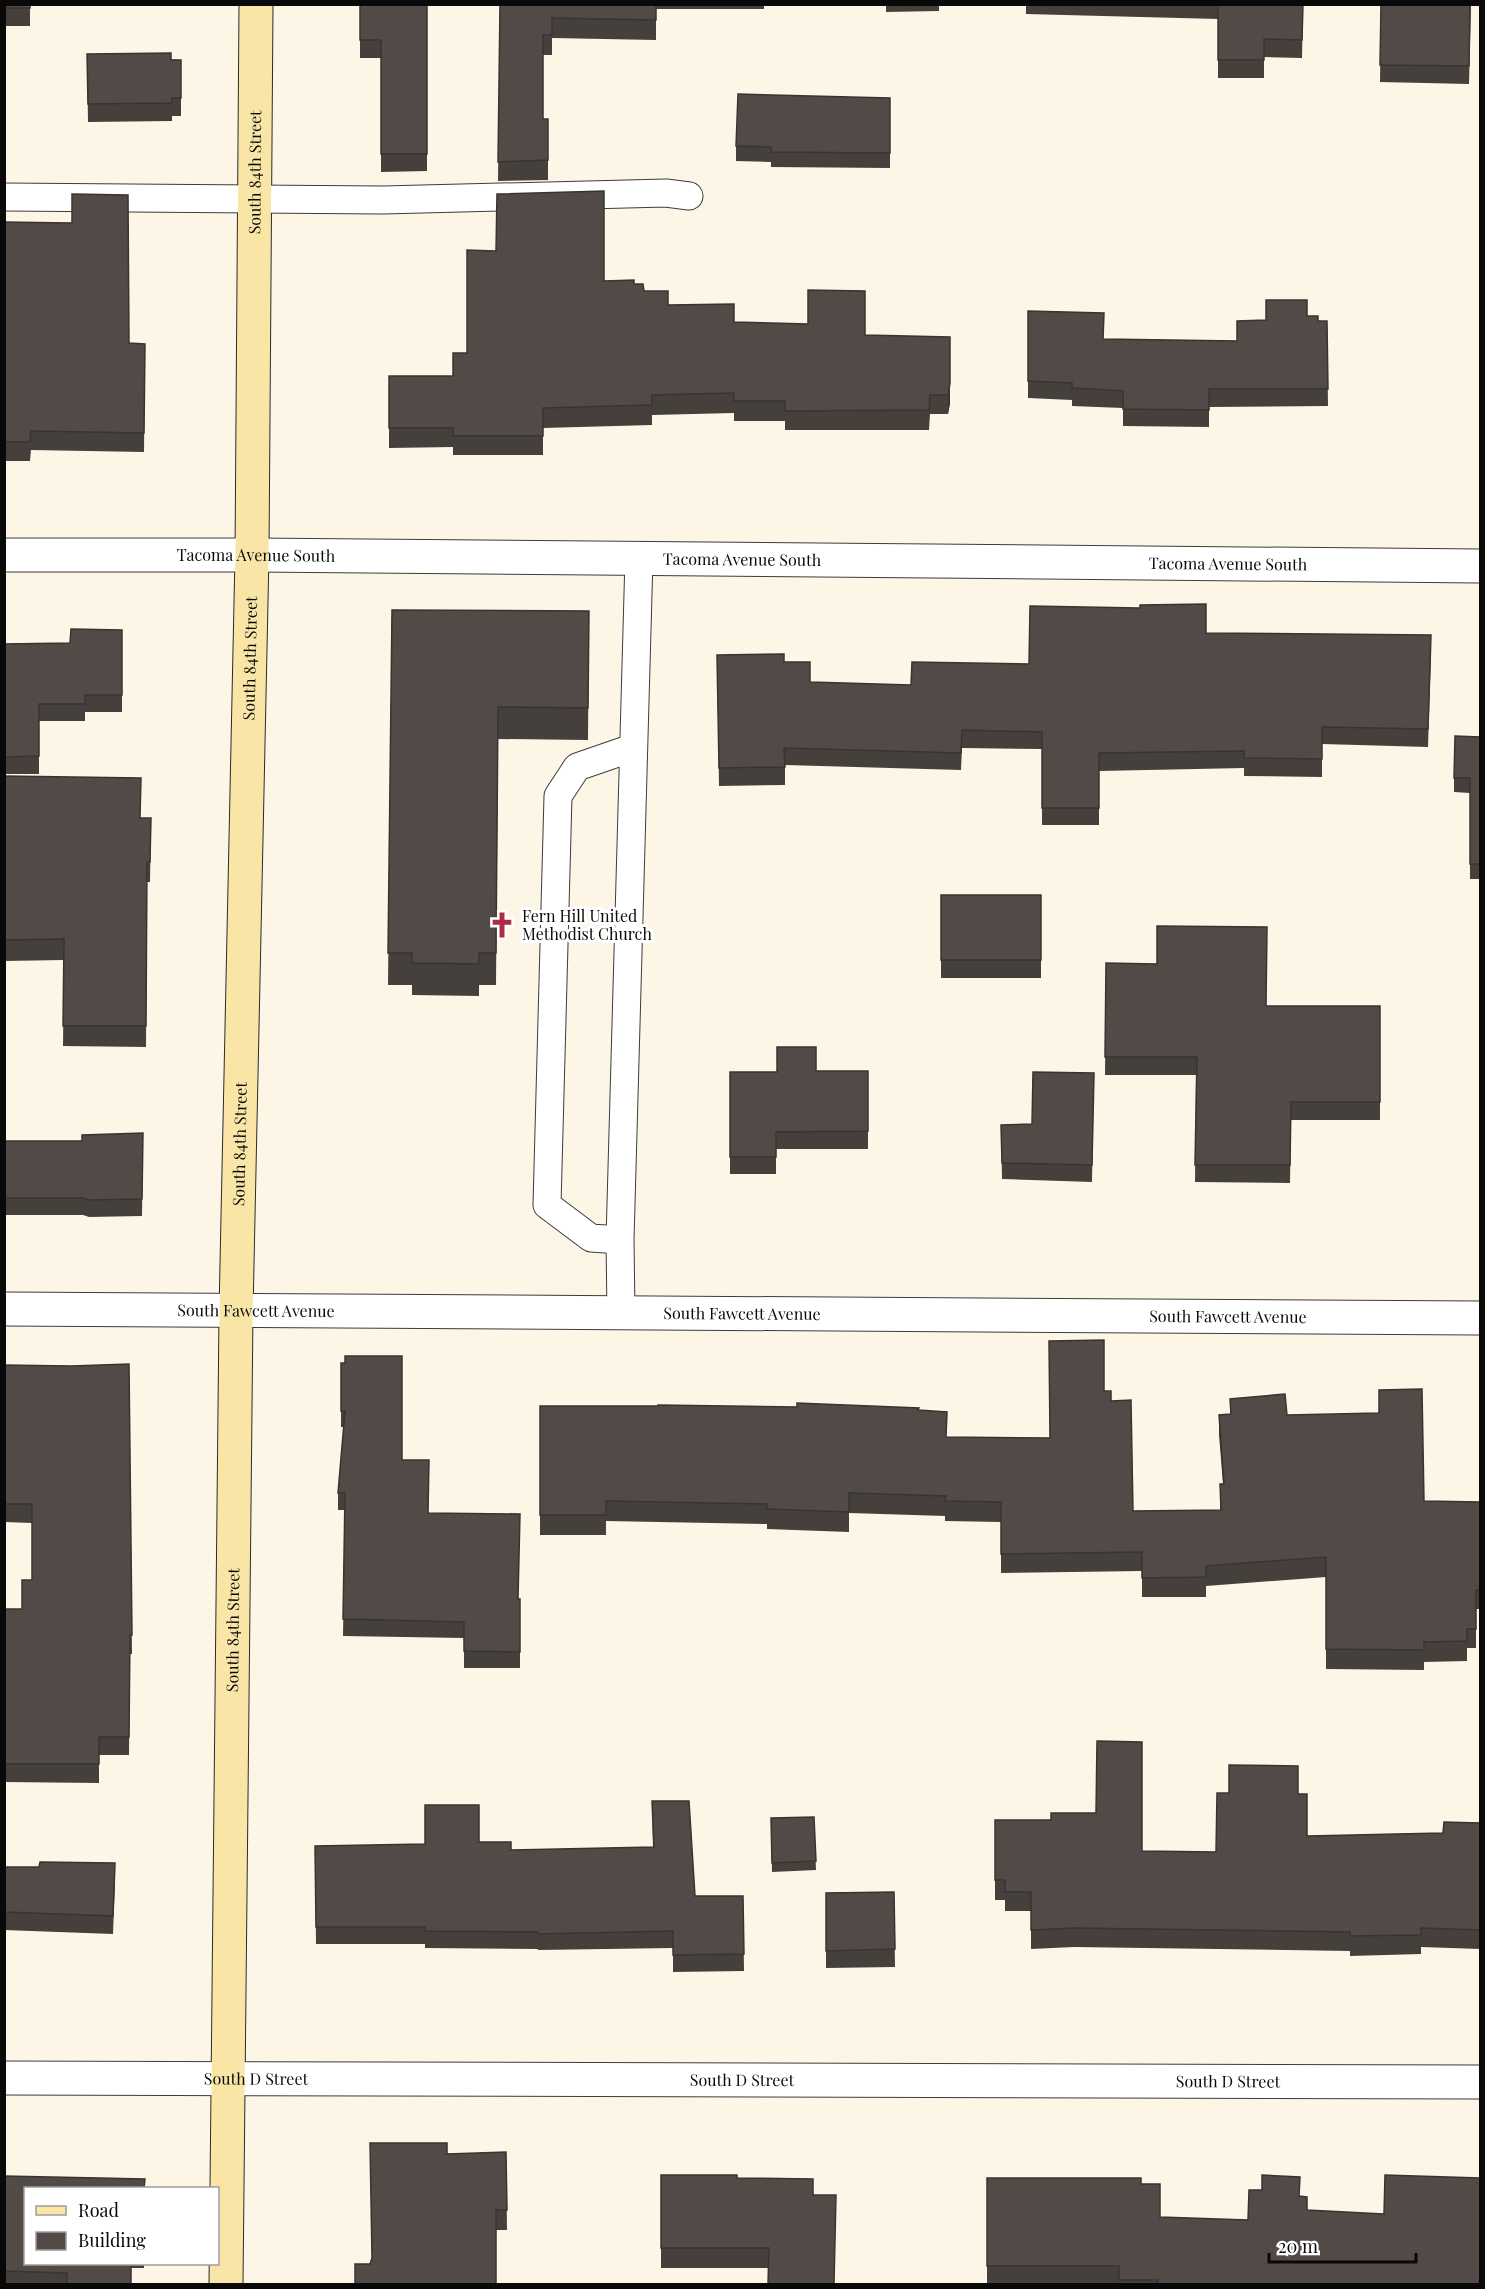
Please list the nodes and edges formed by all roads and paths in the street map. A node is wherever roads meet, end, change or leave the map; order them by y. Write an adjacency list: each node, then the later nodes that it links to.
1 (256, 4): 4 (main road, South 84th Street)
2 (689, 196): 4 (lane)
3 (4, 197): 4 (lane)
4 (255, 200): 6 (main road, South 84th Street)
5 (4, 555): 6 (street, Tacoma Avenue South)
6 (252, 555): 7 (street, Tacoma Avenue South); 12 (main road, South 84th Street)
7 (639, 558): 8 (street, Tacoma Avenue South); 9 (lane)
8 (1480, 566)
9 (632, 748): 10 (lane); 10 (lane)
10 (620, 1240): 13 (lane)
11 (4, 1309): 12 (street, South Fawcett Avenue)
12 (236, 1311): 13 (street, South Fawcett Avenue); 16 (main road, South 84th Street)
13 (621, 1314): 14 (street, South Fawcett Avenue)
14 (1480, 1318)
15 (4, 2078): 16 (street, South D Street)
16 (227, 2079): 17 (street, South D Street); 18 (main road, South 84th Street)
17 (1480, 2082)
18 (226, 2284)

